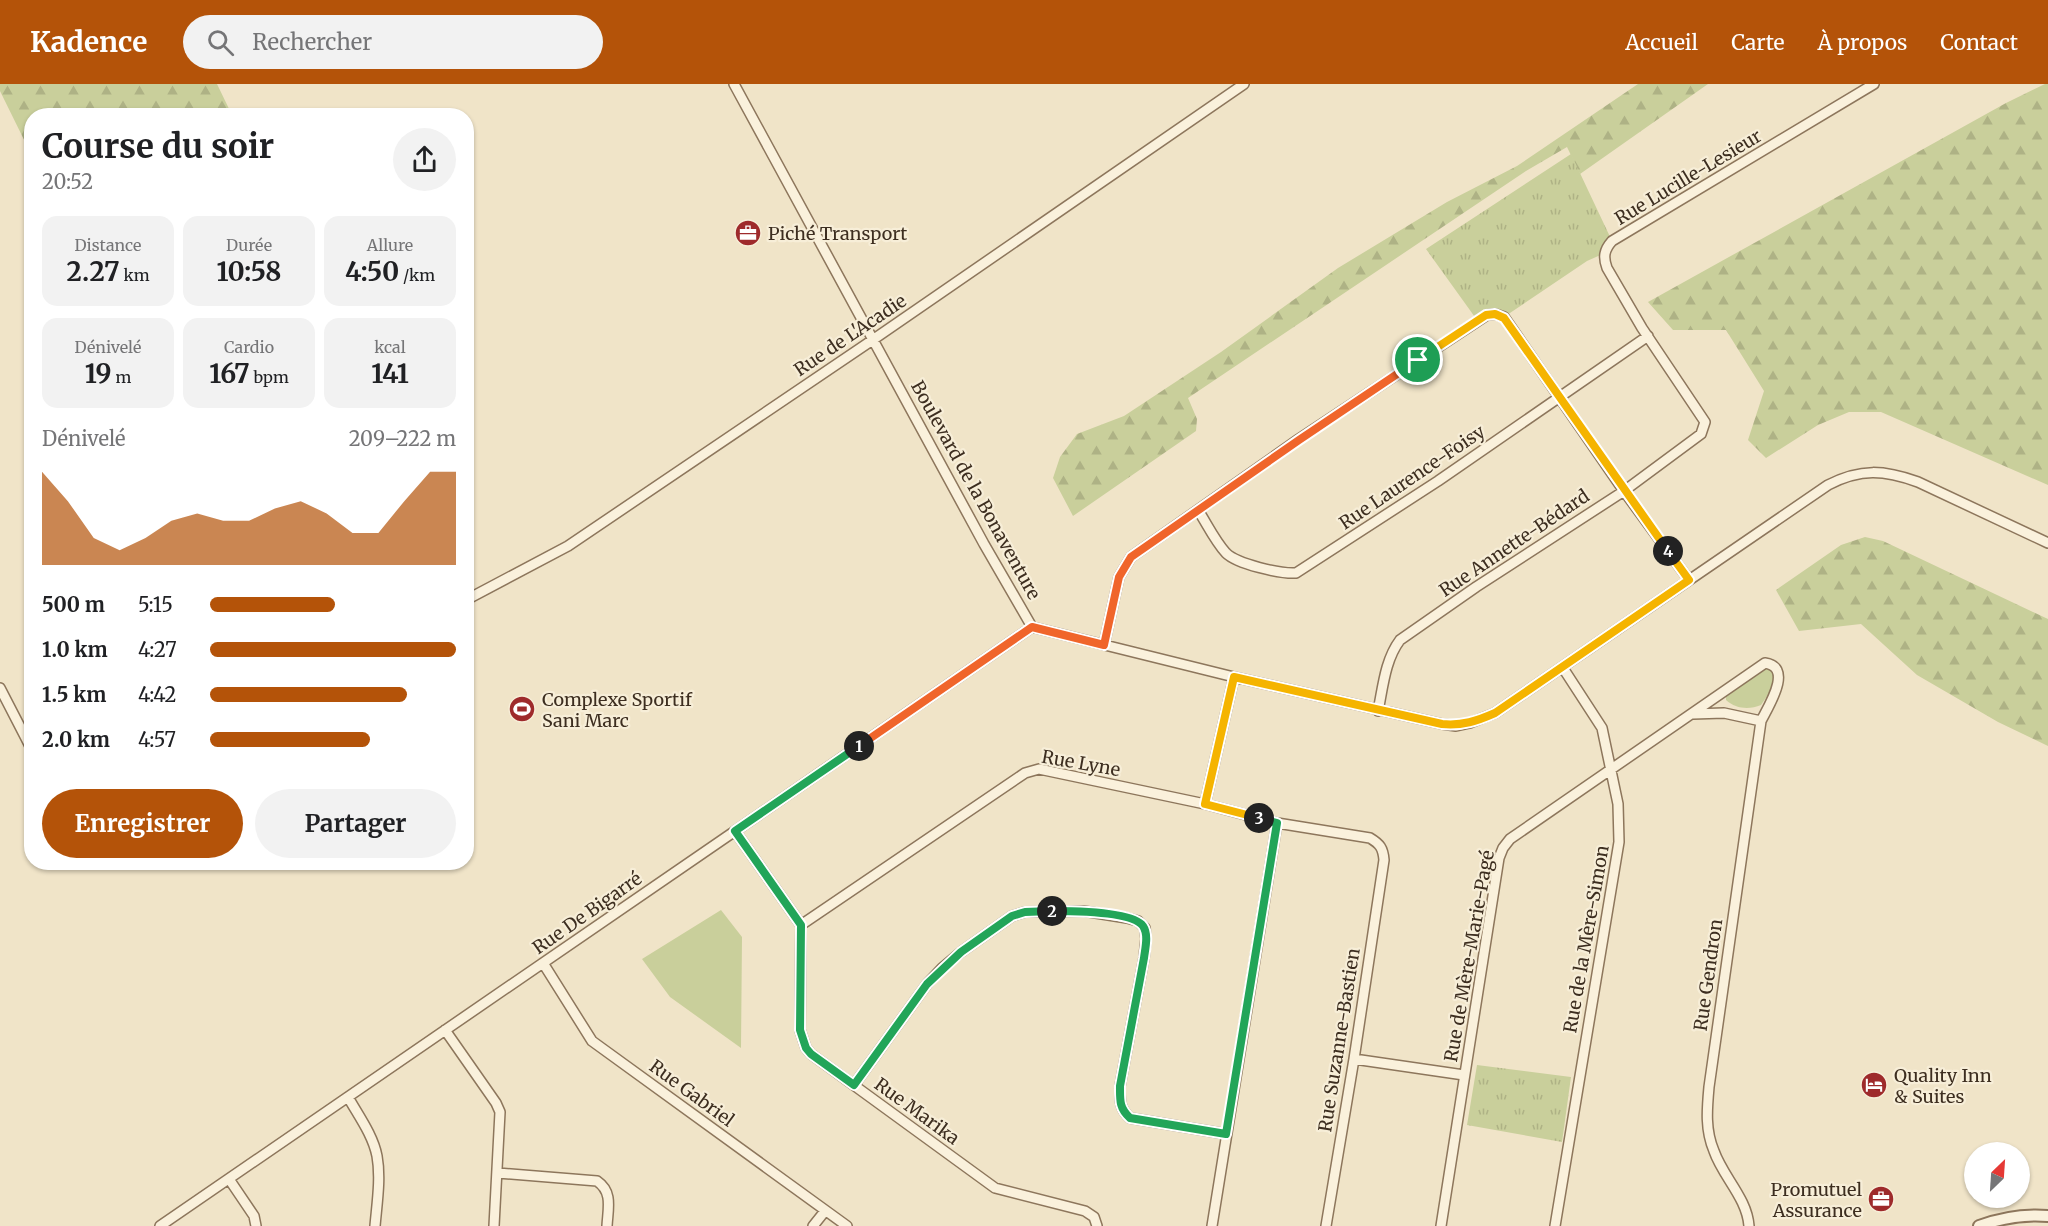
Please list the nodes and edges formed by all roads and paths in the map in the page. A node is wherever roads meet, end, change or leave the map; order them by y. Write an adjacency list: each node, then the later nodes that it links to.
1 (734, 84): 5 (street, Boulevard de la Bonaventure)
2 (1244, 84): 5 (street, Rue de L'Acadie)
3 (1874, 84): 4 (street, Rue Lucille-Lesieur)
4 (1648, 336): 6 (street, Rue Laurence-Foisy); 7 (street, Rue Annette-Bédard)
5 (874, 339): 11 (street, Rue de L'Acadie); 12 (street, Boulevard de la Bonaventure)
6 (1559, 397): 7 (street); 8 (street, Rue Laurence-Foisy); 8 (street)
7 (1624, 490): 10 (street); 17 (street, Rue Annette-Bédard)
8 (1198, 510): 13 (street)
9 (2048, 543): 10 (street, Boulevard de la Bonaventure)
10 (1689, 580): 14 (street, Boulevard de la Bonaventure)
11 (474, 596)
12 (1032, 627): 13 (street, Boulevard de la Bonaventure); 24 (street, Rue De Bigarré)
13 (1104, 645): 15 (street, Boulevard de la Bonaventure)
14 (1563, 668): 17 (street, Boulevard de la Bonaventure); 21 (street, Rue de la Mère-Simon)
15 (1234, 677): 17 (street, Boulevard de la Bonaventure); 22 (street)
16 (0, 688): 20 (street)
17 (1378, 711)
18 (1691, 714): 19 (street); 19 (street, Rue de Mère-Marie-Pagé); 21 (street, Rue de Mère-Marie-Pagé)
19 (1761, 721): 50 (street, Rue Gendron)
20 (24, 734)
21 (1612, 768): 30 (street, Rue de Mère-Marie-Pagé); 49 (street, Rue de la Mère-Simon)
22 (1205, 804): 23 (street, Rue Lyne); 26 (street, Rue Lyne)
23 (1277, 823): 25 (street, Rue Lyne); 33 (street)
24 (735, 831): 26 (street); 27 (street, Rue De Bigarré)
25 (1384, 860): 29 (street, Rue Suzanne-Bastien)
26 (801, 925): 31 (street, Rue Marika)
27 (543, 963): 28 (street, Rue De Bigarré); 36 (street, Rue Gabriel)
28 (445, 1030): 32 (street, Rue De Bigarré); 34 (street)
29 (1354, 1059): 30 (street); 47 (street, Rue Suzanne-Bastien)
30 (1464, 1075): 48 (street, Rue de Mère-Marie-Pagé)
31 (854, 1085): 33 (street); 45 (street, Rue Marika)
32 (348, 1097): 35 (street, Rue De Bigarré); 40 (street)
33 (1226, 1134): 46 (street)
34 (498, 1173): 41 (street); 42 (street)
35 (229, 1179): 38 (street, Rue De Bigarré); 39 (street)
36 (825, 1211): 43 (street); 44 (street, Rue Gabriel)
37 (2048, 1216): 51 (street)
38 (160, 1226)
39 (256, 1226)
40 (375, 1226)
41 (494, 1226)
42 (607, 1226)
43 (813, 1226)
44 (847, 1226)
45 (1097, 1226)
46 (1212, 1226)
47 (1326, 1226)
48 (1441, 1226)
49 (1555, 1226)
50 (1749, 1226)
51 (1979, 1226)

